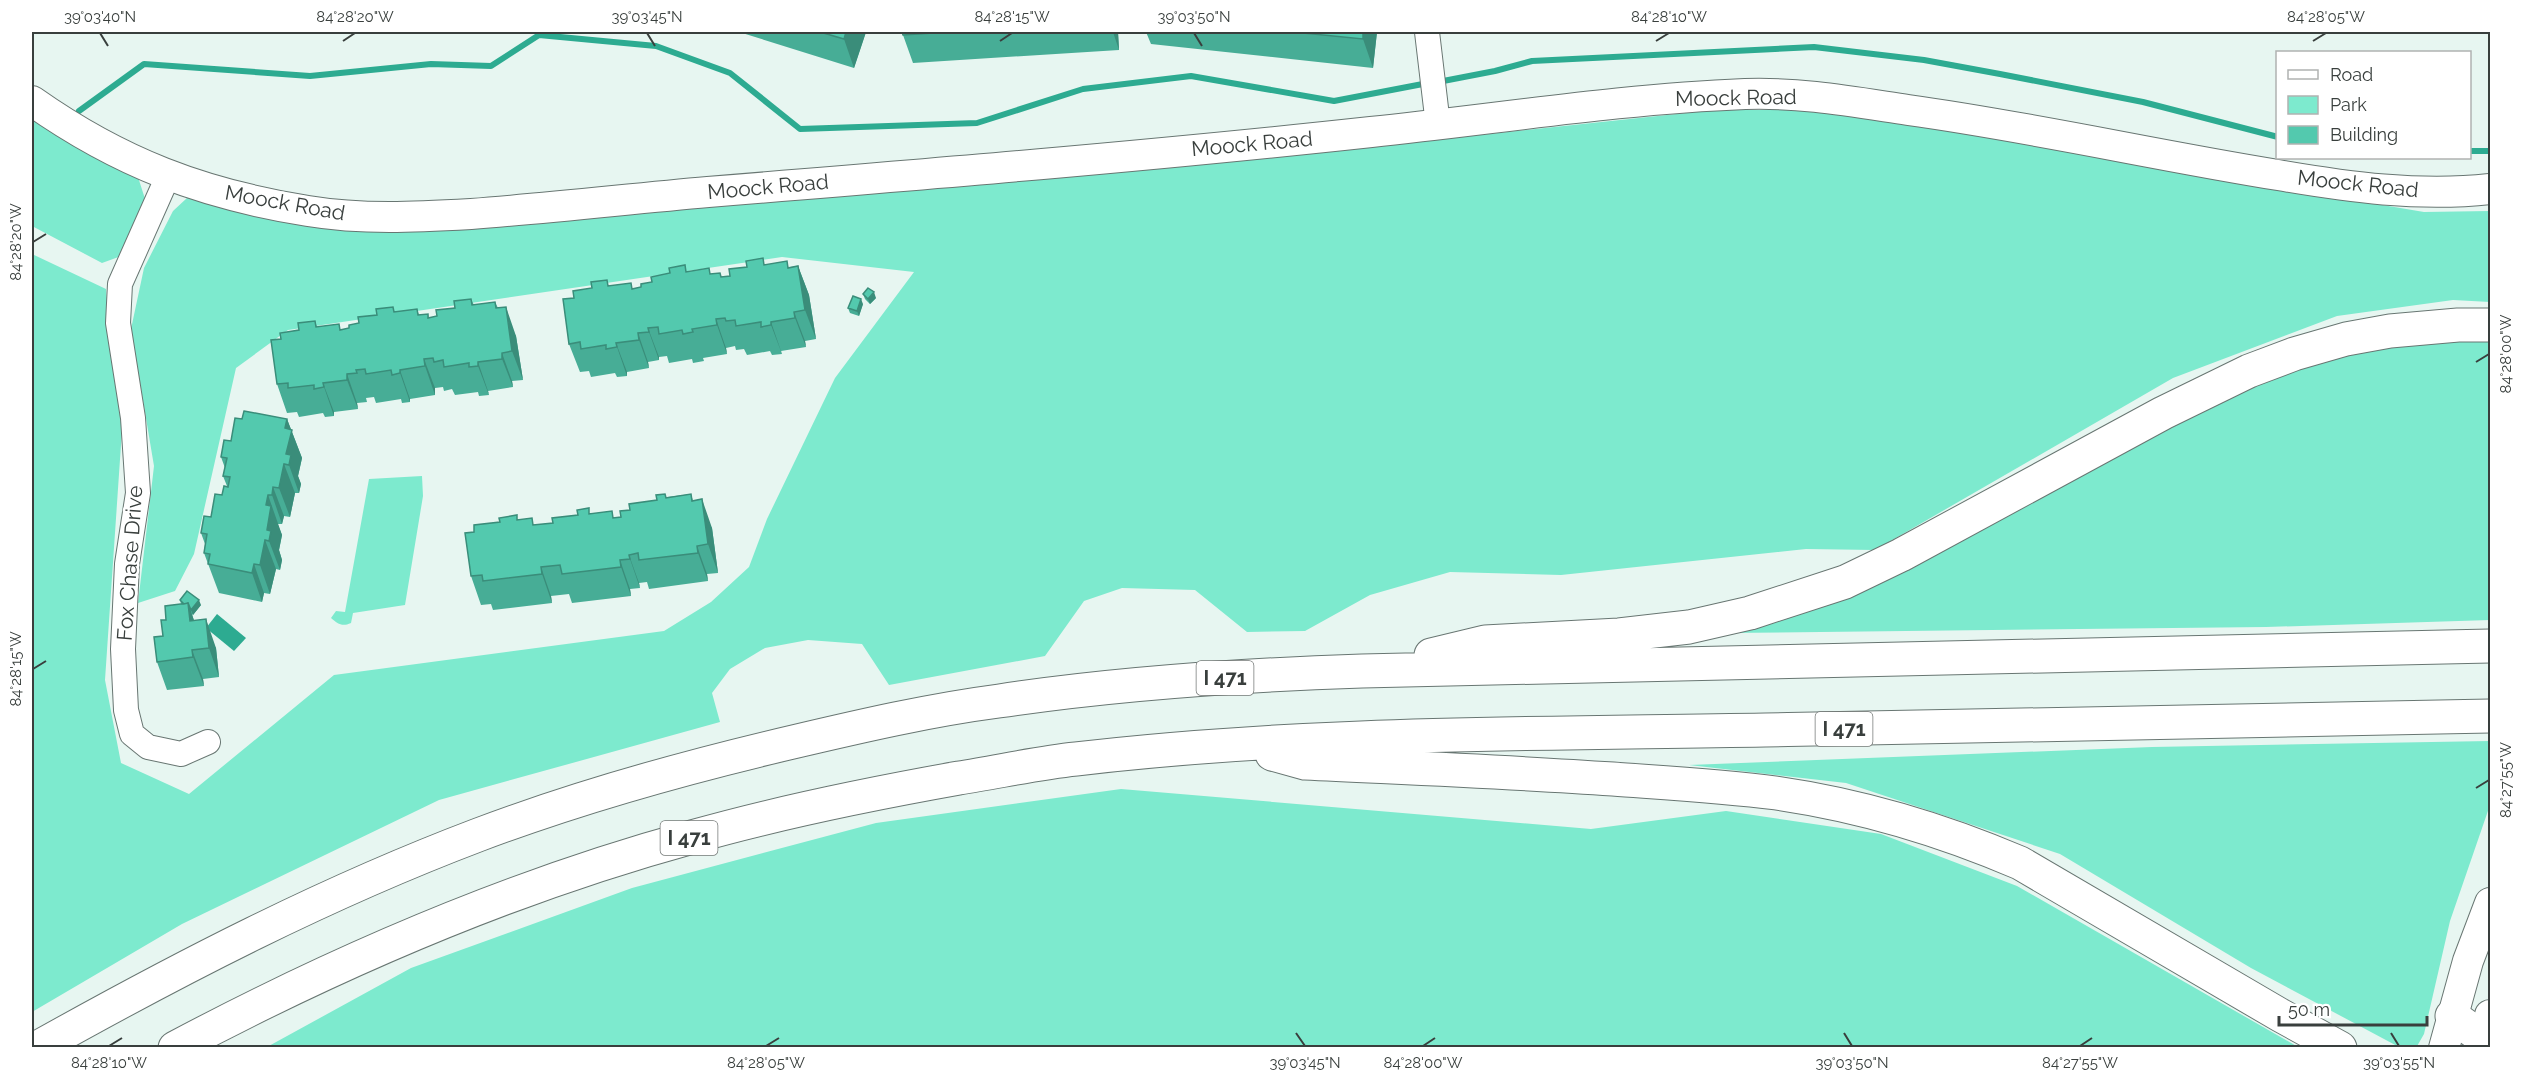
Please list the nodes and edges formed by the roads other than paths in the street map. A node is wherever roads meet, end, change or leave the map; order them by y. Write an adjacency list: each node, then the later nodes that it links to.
1 (1428, 40): 3 (street)
2 (32, 101): 4 (main road, Moock Road)
3 (1436, 113): 4 (main road, Moock Road); 5 (main road, Moock Road)
4 (168, 176): 10 (street, Fox Chase Drive)
5 (2490, 189)
6 (2490, 325): 8 (highway)
7 (2485, 647): 8 (highway, I 471)
8 (1362, 671): 16 (highway, I 471)
9 (2490, 716): 11 (highway, I 471)
10 (208, 742)
11 (1235, 744): 15 (highway); 17 (highway, I 471)
12 (2490, 903): 13 (main road)
13 (2452, 1016): 14 (highway); 18 (main road)
14 (2487, 1036)
15 (2334, 1046)
16 (37, 1047)
17 (175, 1047)
18 (2444, 1047)

